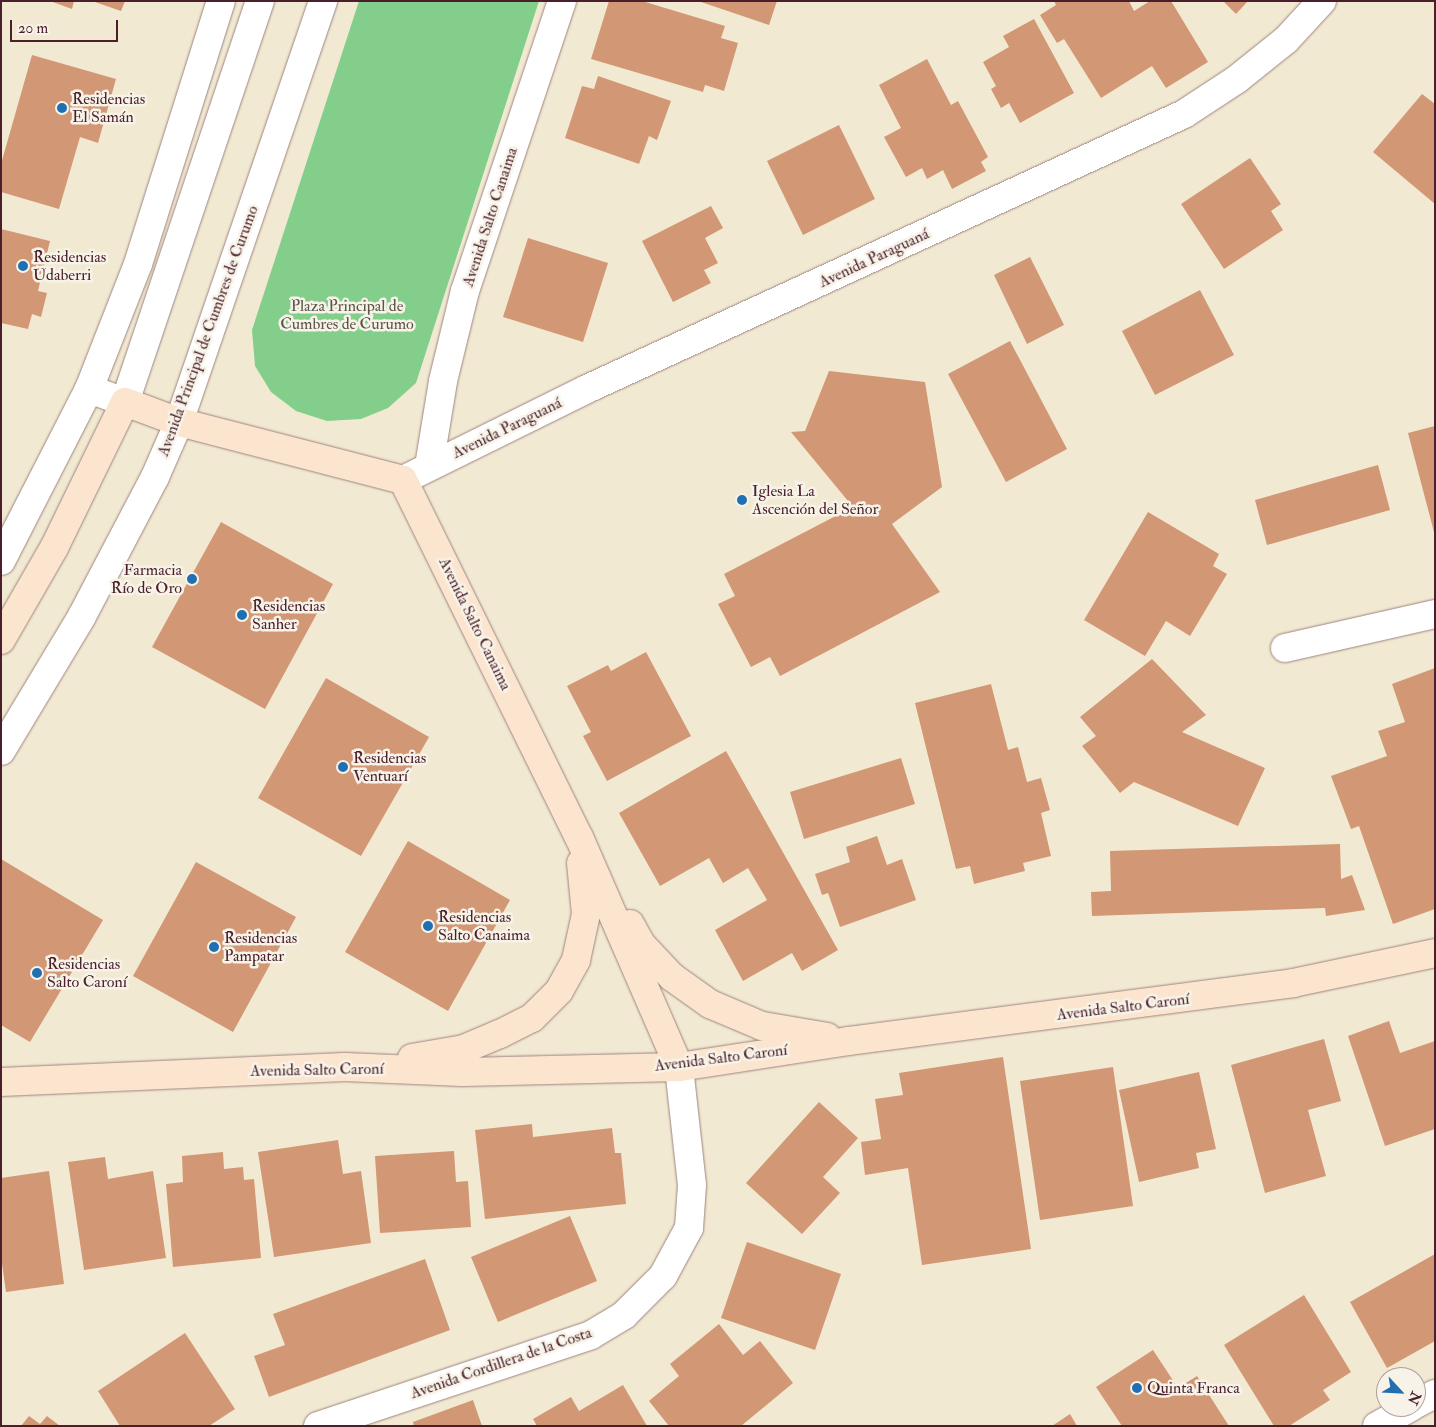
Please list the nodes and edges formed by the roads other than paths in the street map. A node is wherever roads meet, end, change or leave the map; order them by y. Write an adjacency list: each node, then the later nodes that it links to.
1 (221, 1): 6 (street)
2 (260, 1): 7 (street)
3 (323, 1): 8 (street, Avenida Principal de Cumbres de Curumo)
4 (562, 1): 9 (street, Avenida Salto Canaima)
5 (1322, 1): 9 (street, Avenida Paraguaná)
6 (89, 388): 7 (street); 11 (street)
7 (126, 402): 8 (main road); 13 (main road)
8 (179, 422): 10 (main road); 15 (street, Avenida Principal de Cumbres de Curumo)
9 (429, 466): 10 (street, Avenida Paraguaná)
10 (403, 480): 16 (main road, Avenida Salto Canaima)
11 (1, 561)
12 (1435, 614): 14 (street)
13 (1, 640)
14 (1285, 648)
15 (1, 750)
16 (579, 837): 18 (main road); 19 (main road); 20 (main road, Avenida Salto Canaima)
17 (1435, 953): 18 (main road, Avenida Salto Caroní)
18 (848, 1041): 20 (main road, Avenida Salto Caroní)
19 (344, 1067): 20 (main road, Avenida Salto Caroní); 21 (main road, Avenida Salto Caroní)
20 (679, 1067): 23 (street, Avenida Cordillera de la Costa)
21 (1, 1082)
22 (1393, 1417): 24 (street)
23 (318, 1426)
24 (1377, 1426)

